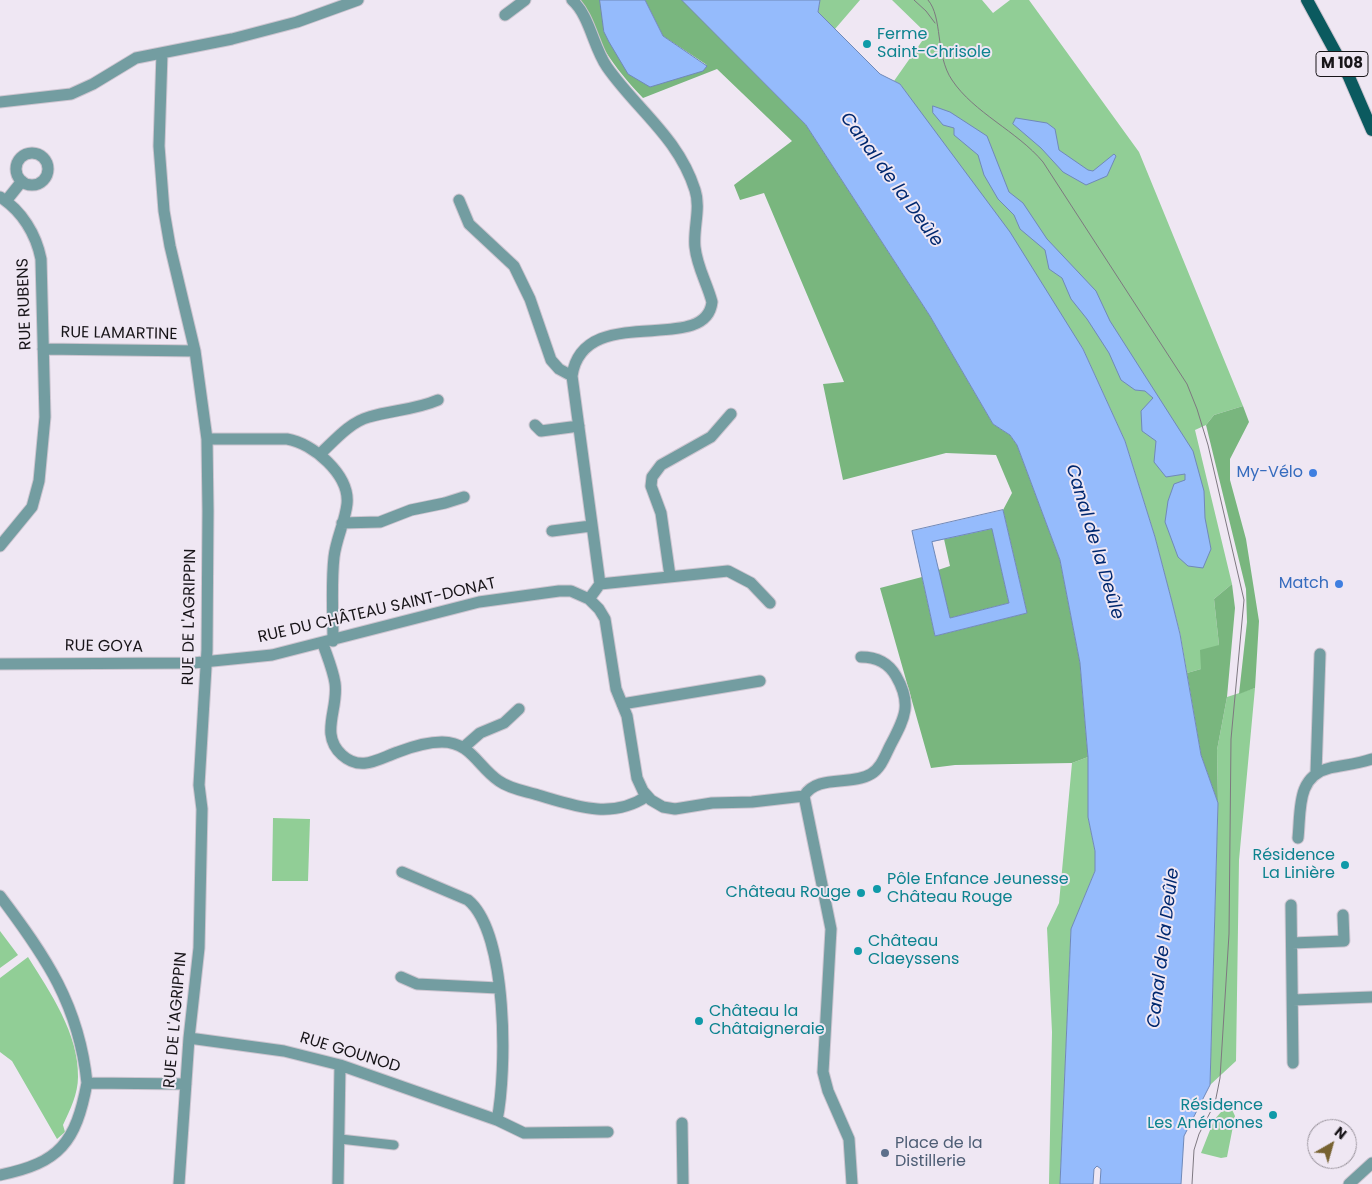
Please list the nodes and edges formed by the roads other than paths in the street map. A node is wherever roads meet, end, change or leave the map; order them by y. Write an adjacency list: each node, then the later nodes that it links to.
1 (358, 0): 6 (street)
2 (525, 0): 5 (street)
3 (572, 0): 14 (street)
4 (1307, 0): 8 (main road, M 108)
5 (504, 15)
6 (162, 53): 7 (street); 13 (street, RUE DE L'AGRIPPIN)
7 (0, 102)
8 (1372, 130)
9 (22, 182): 10 (street, RUE RUBENS)
10 (3, 199): 12 (street, RUE RUBENS)
11 (459, 200): 14 (street)
12 (43, 349): 13 (street, RUE LAMARTINE); 25 (street, RUE RUBENS)
13 (194, 351): 19 (street, RUE DE L'AGRIPPIN)
14 (572, 376): 18 (street)
15 (438, 400): 20 (street)
16 (731, 414): 26 (street)
17 (535, 424): 18 (street)
18 (579, 426): 23 (street)
19 (207, 439): 20 (street); 33 (street, RUE DE L'AGRIPPIN)
20 (320, 454): 22 (street)
21 (464, 497): 22 (street)
22 (342, 523): 30 (street)
23 (591, 526): 24 (street); 27 (street)
24 (552, 531)
25 (0, 546)
26 (670, 576): 27 (street); 29 (street)
27 (600, 584): 28 (street)
28 (589, 599): 30 (street, RUE DU CHÂTEAU SAINT-DONAT); 36 (street)
29 (771, 600)
30 (328, 642): 33 (street, RUE DU CHÂTEAU SAINT-DONAT); 38 (street)
31 (1320, 654): 40 (street)
32 (861, 657): 42 (street)
33 (207, 662): 34 (street, RUE GOYA); 53 (street, RUE DE L'AGRIPPIN)
34 (0, 664)
35 (760, 682): 36 (street)
36 (622, 704): 41 (street)
37 (519, 709): 38 (street)
38 (464, 748): 41 (street)
39 (1372, 760): 40 (street)
40 (1316, 773): 43 (street)
41 (647, 796): 42 (street)
42 (804, 796): 68 (street)
43 (1298, 838)
44 (402, 872): 50 (street)
45 (0, 896): 56 (street)
46 (1291, 905): 48 (street)
47 (1343, 915): 48 (street)
48 (1292, 943): 52 (street)
49 (401, 977): 50 (street)
50 (498, 988): 58 (street)
51 (1372, 996): 52 (street)
52 (1293, 1000): 54 (street)
53 (189, 1038): 55 (street, RUE GOUNOD); 57 (street, RUE DE L'AGRIPPIN)
54 (1293, 1063)
55 (340, 1065): 58 (street, RUE GOUNOD); 61 (street)
56 (87, 1083): 57 (street); 64 (street)
57 (186, 1084): 65 (street, RUE DE L'AGRIPPIN)
58 (497, 1120): 60 (street, RUE GOUNOD)
59 (682, 1123): 67 (street)
60 (608, 1132)
61 (340, 1139): 62 (street); 66 (street)
62 (394, 1146)
63 (1372, 1163): 69 (street)
64 (0, 1175)
65 (179, 1184)
66 (338, 1184)
67 (683, 1184)
68 (852, 1184)
69 (1349, 1184)

